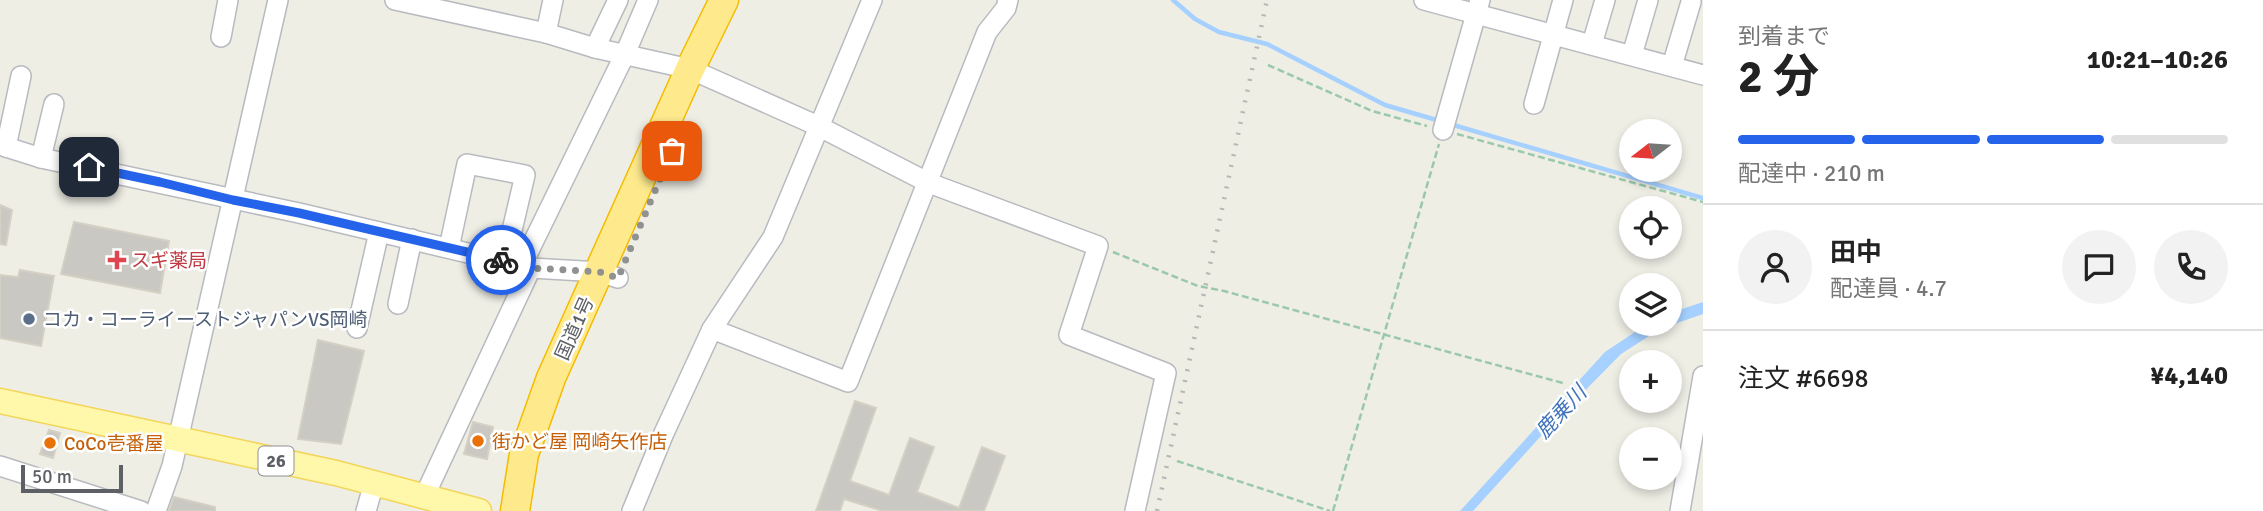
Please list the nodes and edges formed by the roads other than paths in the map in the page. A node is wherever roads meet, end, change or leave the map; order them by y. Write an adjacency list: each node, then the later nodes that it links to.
1 (228, 0): 19 (street)
2 (278, 0): 35 (street)
3 (395, 0): 17 (street)
4 (553, 0): 17 (street)
5 (618, 0): 21 (street)
6 (648, 0): 22 (street)
7 (724, 0): 25 (highway, 国道1号)
8 (743, 0): 25 (highway, 国道1号)
9 (872, 0): 30 (street)
10 (1424, 0): 16 (street)
11 (1563, 0): 18 (street)
12 (1605, 0): 20 (street)
13 (1648, 0): 23 (street)
14 (1691, 2): 24 (street)
15 (1001, 3): 34 (street)
16 (1478, 7): 18 (street); 31 (street)
17 (546, 33): 21 (street)
18 (1552, 33): 20 (street); 29 (street)
19 (221, 37)
20 (1592, 44): 23 (street)
21 (595, 48): 22 (street)
22 (625, 54): 25 (street); 39 (street)
23 (1632, 55): 24 (street)
24 (1672, 66): 26 (street)
25 (697, 72): 30 (street); 40 (highway, 国道1号)
26 (1703, 75)
27 (21, 76): 32 (street)
28 (54, 104): 33 (street)
29 (1534, 104)
30 (818, 126): 34 (street); 43 (street)
31 (1443, 130)
32 (3, 146): 33 (street)
33 (41, 158): 35 (street)
34 (929, 183): 43 (street); 57 (street)
35 (233, 200): 36 (street); 46 (street)
36 (379, 232): 37 (street); 42 (street)
37 (412, 239): 38 (street); 41 (street)
38 (449, 248): 39 (street); 39 (street)
39 (520, 264): 40 (street); 49 (street)
40 (609, 275): 54 (highway, 国道1号); 55 (highway, 国道1号)
41 (398, 303)
42 (357, 328)
43 (712, 329): 56 (street)
44 (1703, 376): 58 (street)
45 (0, 401): 46 (main road, 26)
46 (177, 441): 48 (main road, 26); 51 (street)
47 (0, 466): 50 (street)
48 (374, 483): 49 (main road, 26); 52 (street)
49 (424, 497): 53 (main road, 26)
50 (141, 511)
51 (156, 511)
52 (366, 511)
53 (479, 511)
54 (515, 511)
55 (534, 511)
56 (632, 511)
57 (1135, 511)
58 (1680, 511)

